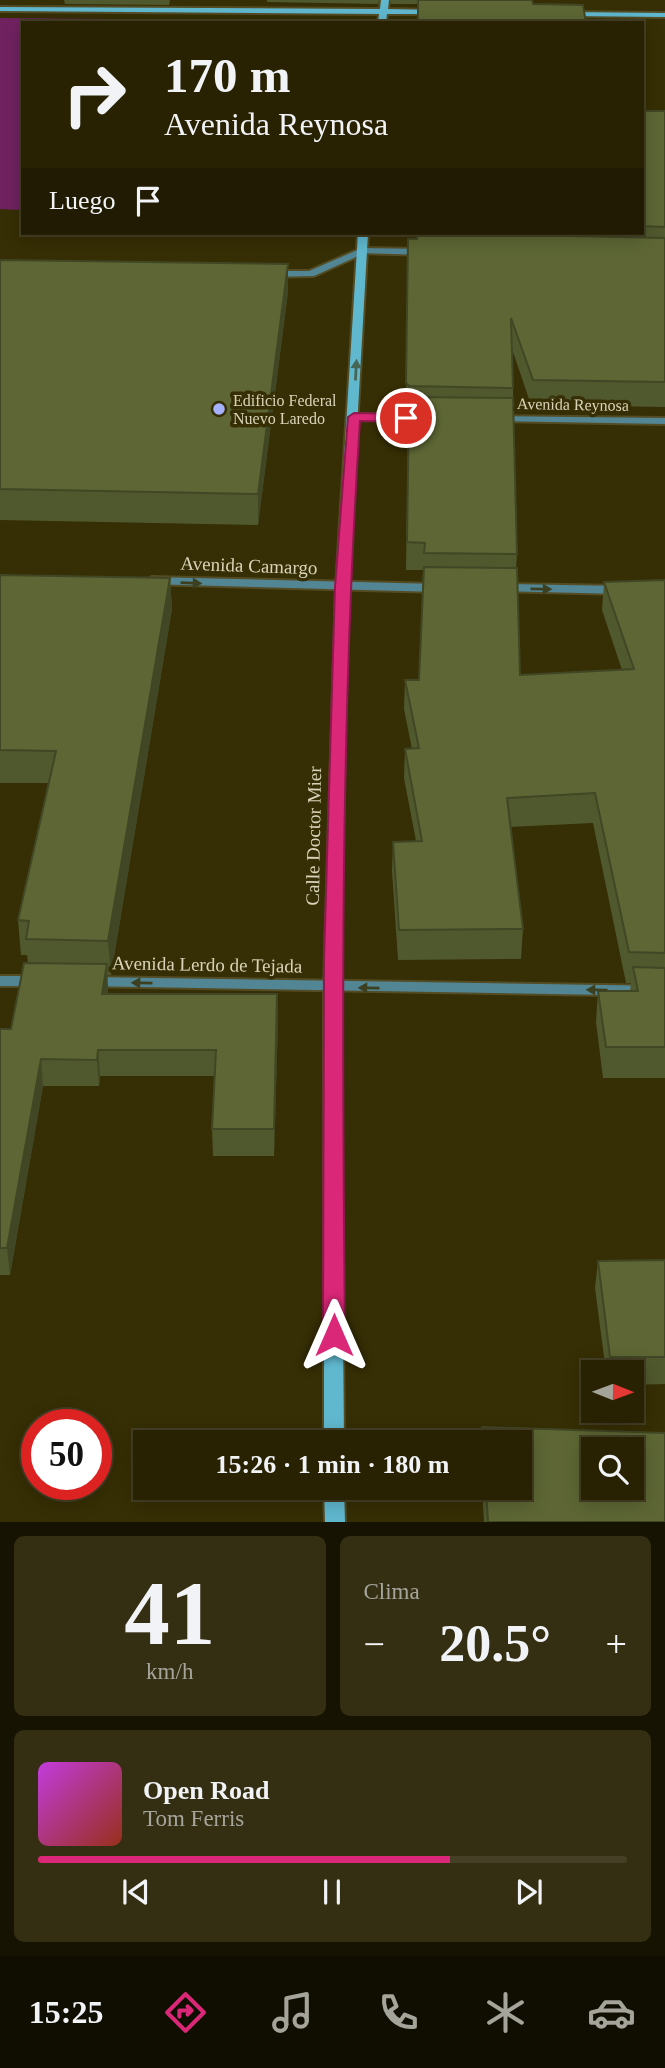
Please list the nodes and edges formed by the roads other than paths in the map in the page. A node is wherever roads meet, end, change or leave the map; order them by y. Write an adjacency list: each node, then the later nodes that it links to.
1 (385, 0): 3 (main road)
2 (0, 9): 3 (main road)
3 (383, 12): 4 (main road); 7 (main road)
4 (450, 12)
5 (558, 14): 6 (main road)
6 (665, 15)
7 (382, 21)
8 (363, 235): 9 (main road, Calle Doctor Mier)
9 (362, 251): 10 (street); 11 (street); 12 (main road, Calle Doctor Mier, one-way to 9)
10 (444, 252)
11 (257, 274)
12 (354, 417): 13 (street); 17 (main road, Calle Doctor Mier)
13 (435, 418)
14 (489, 419): 15 (street, Avenida Reynosa)
15 (665, 421)
16 (137, 581): 17 (street, Avenida Camargo, one-way to 17)
17 (342, 587): 18 (street, Avenida Camargo); 22 (main road, Calle Doctor Mier)
18 (450, 588)
19 (490, 588): 20 (street, one-way to 20)
20 (638, 590)
21 (0, 981): 22 (street, Avenida Lerdo de Tejada, one-way to 21)
22 (332, 987): 23 (street, Avenida Lerdo de Tejada, one-way to 22); 24 (main road, Calle Doctor Mier)
23 (665, 991)
24 (334, 1430)
25 (334, 1500): 26 (main road)
26 (335, 1522)

